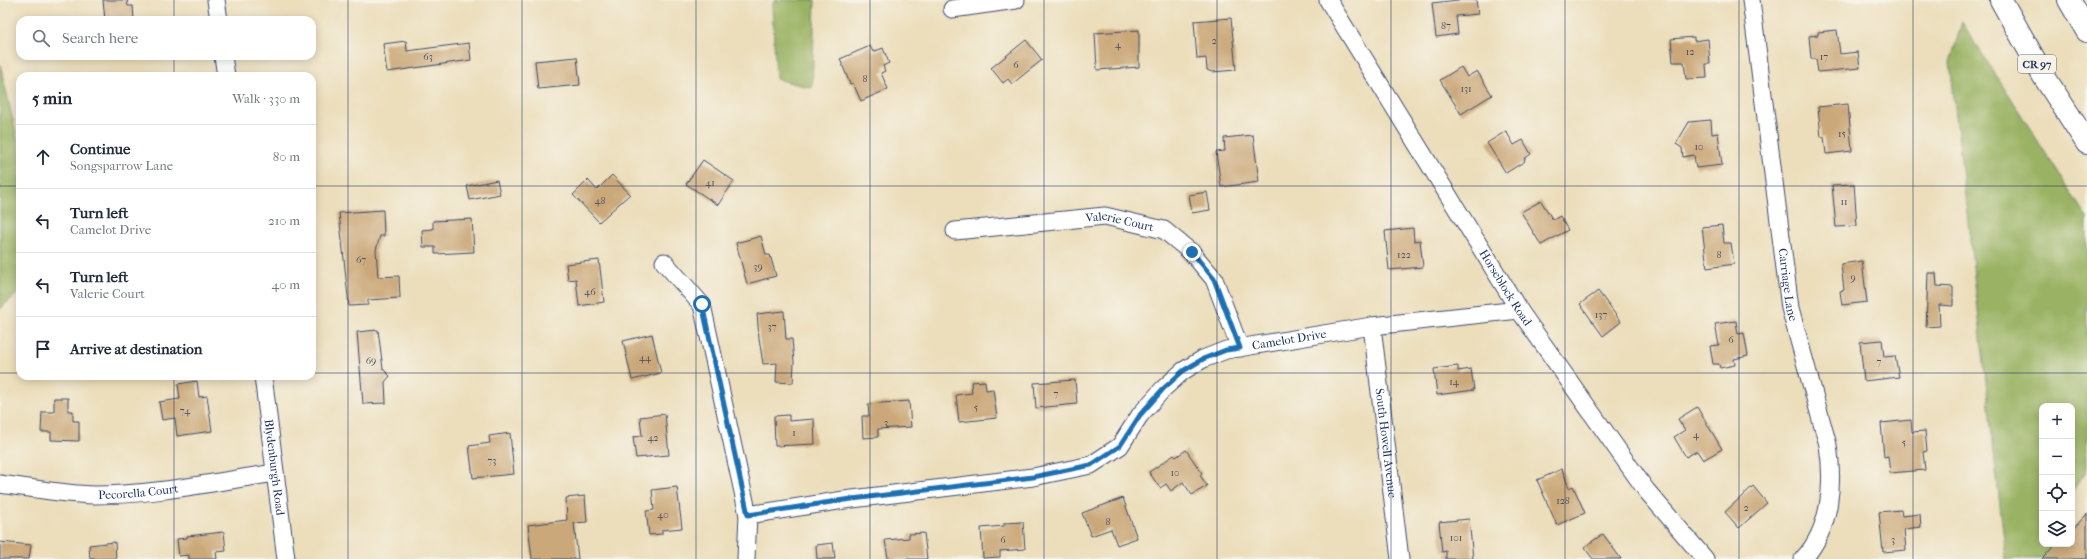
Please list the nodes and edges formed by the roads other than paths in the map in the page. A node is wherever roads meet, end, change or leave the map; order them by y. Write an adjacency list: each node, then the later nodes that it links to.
1 (216, 0): 8 (street)
2 (1016, 0): 7 (street)
3 (1328, 0): 15 (street, Horseblock Road)
4 (1751, 0): 26 (street, Carriage Lane)
5 (2001, 0): 12 (highway, CR 97)
6 (2069, 0): 9 (highway)
7 (952, 9)
8 (218, 16)
9 (2087, 31)
10 (224, 60): 11 (street)
11 (225, 72)
12 (2087, 143)
13 (955, 232): 17 (street, Valerie Court)
14 (664, 262): 21 (street)
15 (1519, 310): 16 (street, Camelot Drive); 25 (street, Horseblock Road)
16 (1372, 326): 17 (street, Camelot Drive); 24 (street, South Howell Avenue)
17 (1240, 348): 21 (street, Camelot Drive)
18 (263, 380): 19 (street, Blydenburgh Road)
19 (275, 473): 20 (street, Pecorella Court); 22 (street, Blydenburgh Road)
20 (0, 484)
21 (748, 515): 23 (street)
22 (286, 559)
23 (746, 559)
24 (1400, 559)
25 (1705, 559)
26 (1803, 559)

